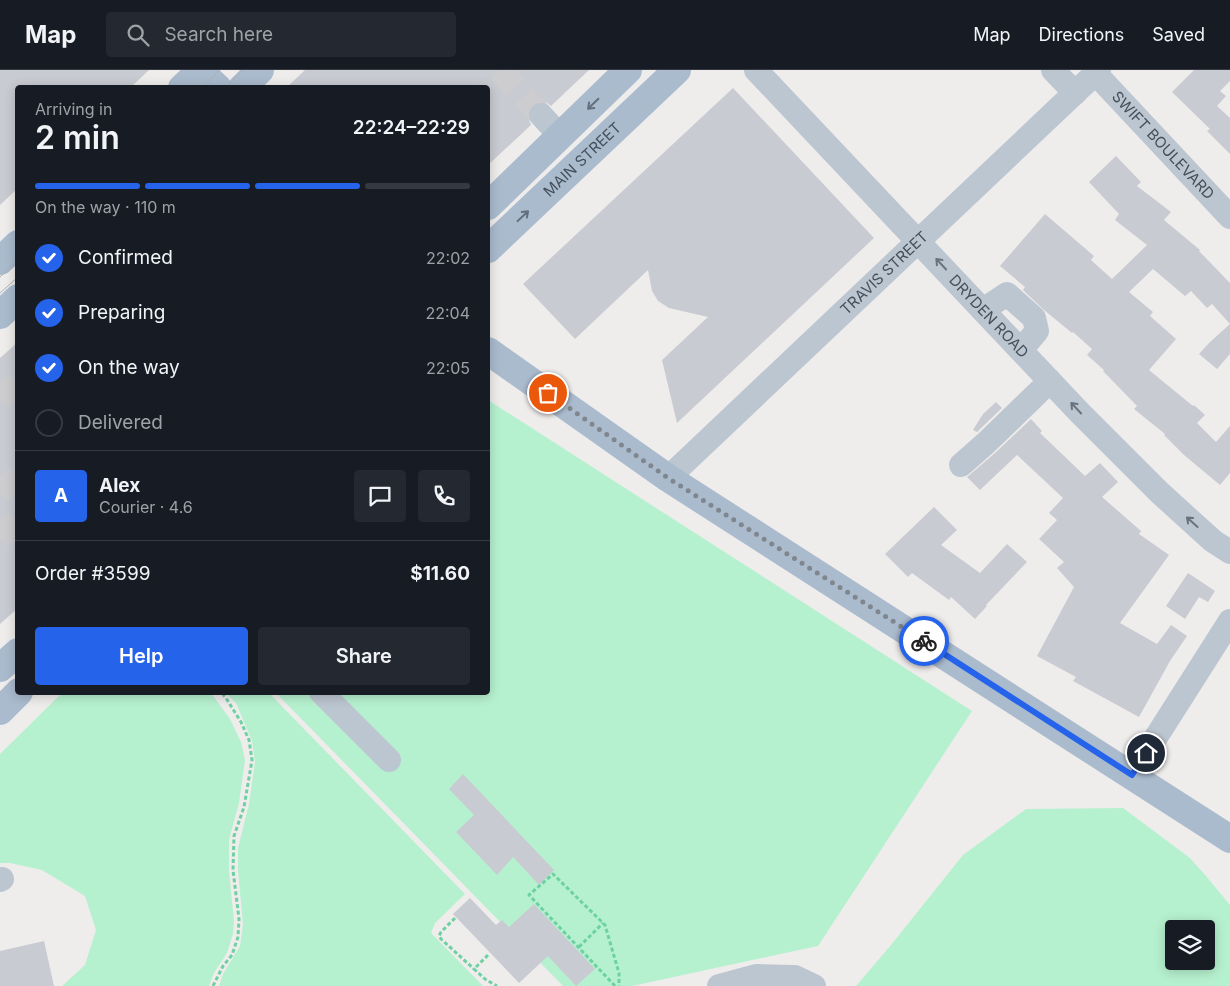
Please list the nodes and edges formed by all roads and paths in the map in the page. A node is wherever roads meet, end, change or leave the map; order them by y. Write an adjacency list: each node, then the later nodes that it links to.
1 (260, 70): 7 (main road)
2 (628, 70): 10 (main road, one-way to 10)
3 (677, 70): 15 (main road, MAIN STREET, one-way to 3)
4 (756, 70): 13 (street, DRYDEN ROAD)
5 (1053, 70): 8 (street)
6 (1097, 72): 8 (street, TRAVIS STREET); 12 (street, SWIFT BOULEVARD)
7 (245, 85)
8 (1075, 93): 13 (street, TRAVIS STREET)
9 (541, 115): 10 (street)
10 (560, 136): 11 (main road)
11 (490, 204)
12 (1230, 216)
13 (919, 241): 18 (street, DRYDEN ROAD, one-way to 13); 24 (street, TRAVIS STREET)
14 (15, 247): 16 (main road)
15 (490, 247)
16 (0, 261)
17 (15, 301): 19 (main road)
18 (984, 310): 20 (street, DRYDEN ROAD); 20 (street)
19 (0, 315)
20 (1021, 350): 22 (street, DRYDEN ROAD)
21 (490, 352): 24 (main road)
22 (1050, 381): 23 (street); 25 (street, DRYDEN ROAD, one-way to 22)
23 (961, 465)
24 (668, 478): 32 (main road)
25 (1230, 552)
26 (1230, 621): 32 (street)
27 (16, 695): 30 (main road)
28 (224, 695): 39 (path)
29 (325, 695): 31 (street)
30 (0, 710)
31 (389, 760)
32 (1132, 775): 33 (main road)
33 (1230, 838)
34 (454, 918): 38 (path)
35 (603, 923): 36 (path); 36 (path); 42 (path)
36 (579, 948): 41 (path)
37 (488, 956): 38 (path)
38 (474, 969): 40 (path)
39 (213, 986)
40 (497, 986)
41 (615, 986)
42 (619, 986)
43 (719, 986): 44 (street)
44 (814, 986)

